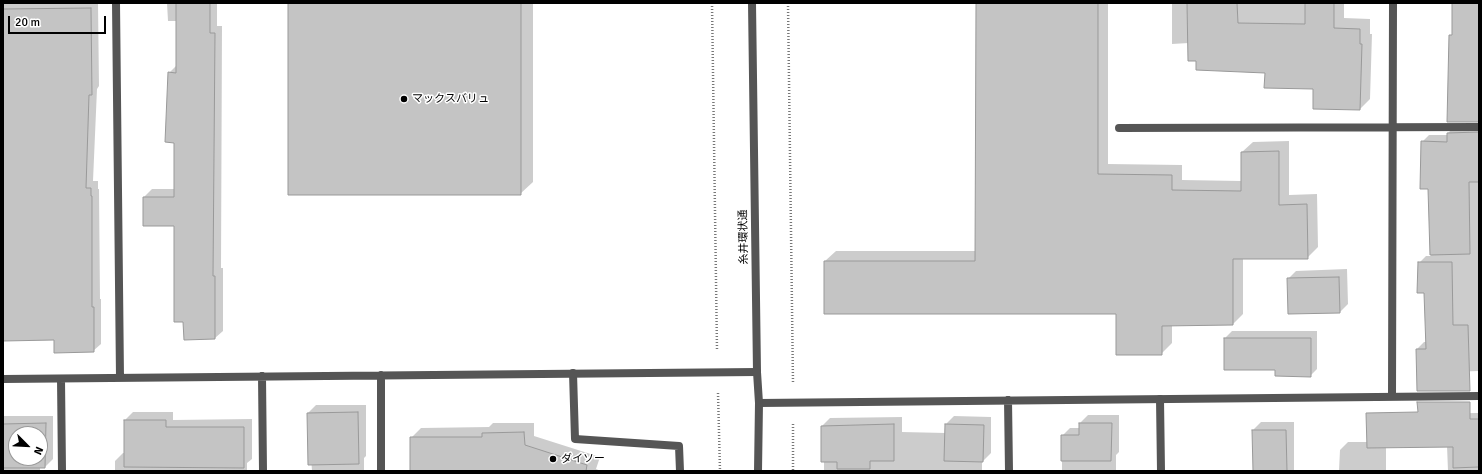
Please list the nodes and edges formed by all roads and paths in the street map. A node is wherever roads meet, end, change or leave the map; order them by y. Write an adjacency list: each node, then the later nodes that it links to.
1 (116, 3): 14 (street)
2 (712, 3): 9 (path)
3 (752, 3): 10 (street, 糸井環状通)
4 (788, 3): 22 (path)
5 (1392, 3): 6 (street)
6 (1392, 126): 7 (street); 8 (street); 18 (street)
7 (1479, 127)
8 (1119, 128)
9 (718, 372): 10 (street); 11 (street); 27 (path)
10 (757, 372): 21 (street, 糸井環状通)
11 (573, 373): 12 (street); 26 (street)
12 (381, 375): 13 (street); 25 (street)
13 (262, 376): 14 (street); 24 (street)
14 (120, 378): 16 (street)
15 (3, 379): 16 (street)
16 (61, 379): 23 (street)
17 (1479, 396): 18 (street)
18 (1392, 397): 19 (street)
19 (1160, 399): 20 (street); 31 (street)
20 (1008, 400): 22 (street); 30 (street)
21 (759, 403): 22 (street); 28 (street, 糸井環状通)
22 (793, 403): 29 (path)
23 (62, 471)
24 (263, 471)
25 (381, 471)
26 (680, 471)
27 (720, 471)
28 (758, 471)
29 (794, 471)
30 (1009, 471)
31 (1161, 471)

